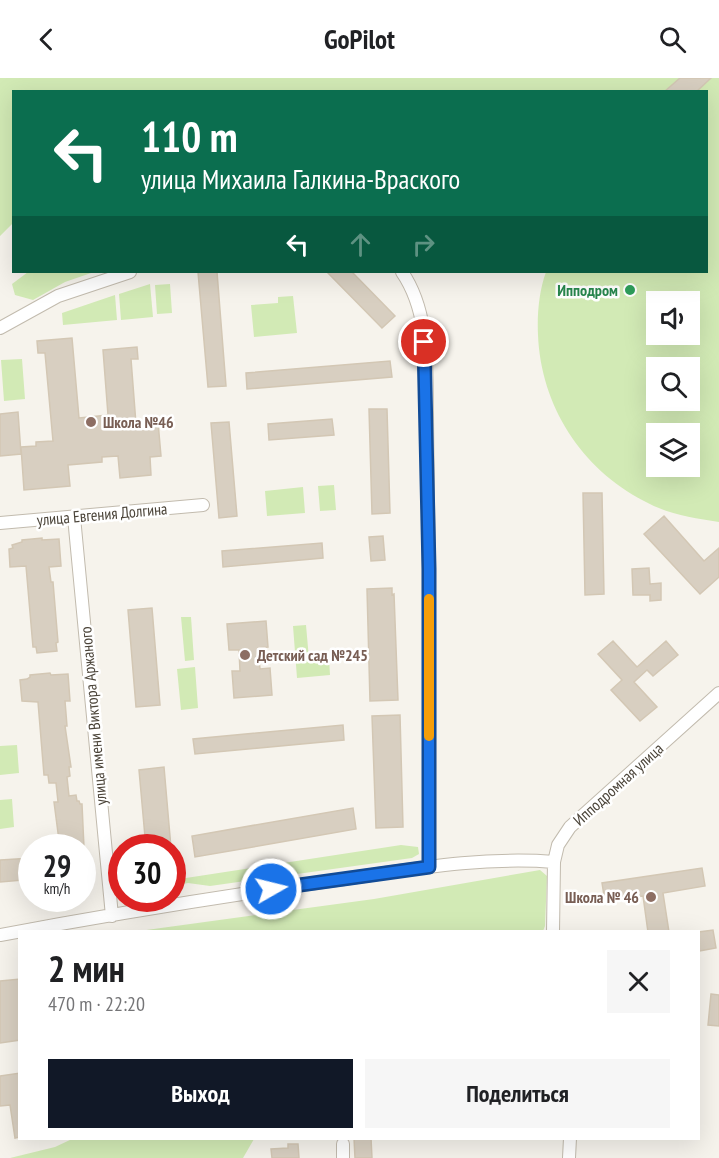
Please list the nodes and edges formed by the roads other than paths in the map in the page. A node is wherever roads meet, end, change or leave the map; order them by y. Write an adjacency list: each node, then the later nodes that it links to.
1 (127, 273): 3 (street)
2 (403, 273): 9 (street)
3 (0, 328)
4 (203, 505): 5 (street, улица Евгения Долгина)
5 (74, 517): 6 (street, улица Евгения Долгина); 10 (street, улица имени Виктора Аржаного)
6 (0, 524)
7 (719, 693): 8 (street, Ипподромная улица)
8 (554, 862): 9 (street); 12 (street, Ипподромная улица)
9 (429, 867): 10 (street)
10 (112, 916): 11 (street)
11 (29, 930)
12 (553, 930)
13 (18, 932): 14 (street)
14 (0, 935)
15 (570, 1140): 17 (street)
16 (343, 1144): 18 (street)
17 (569, 1156)
18 (343, 1158)

